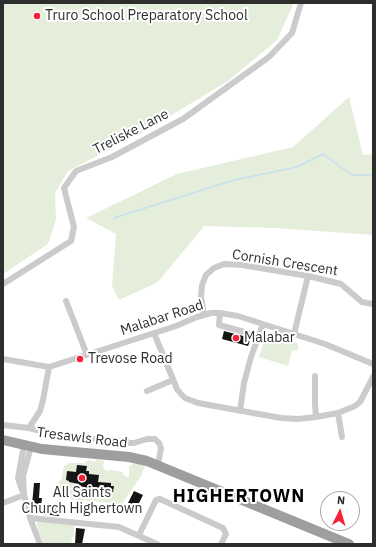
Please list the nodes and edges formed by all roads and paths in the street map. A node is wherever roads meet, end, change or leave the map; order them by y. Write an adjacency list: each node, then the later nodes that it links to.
1 (301, 3): 3 (street, Treliske Lane)
2 (308, 276): 5 (street, Cornish Crescent); 7 (street, Cornish Crescent); 10 (street)
3 (3, 284)
4 (66, 301): 12 (street)
5 (373, 304)
6 (220, 313): 7 (street, Malabar Road); 8 (street, Malabar Road); 11 (street)
7 (204, 315): 9 (street, Malabar Road)
8 (263, 324): 10 (street, Malabar Road); 11 (street)
9 (154, 333): 12 (street, Malabar Road); 18 (street)
10 (294, 334): 14 (street, Malabar Road)
11 (259, 336): 20 (street)
12 (87, 355): 15 (street, Malabar Road)
13 (3, 359): 15 (street)
14 (373, 364)
15 (49, 367): 24 (street)
16 (315, 376): 22 (street)
17 (373, 377): 21 (street)
18 (174, 380): 19 (street); 20 (street)
19 (147, 391)
20 (240, 411): 22 (street)
21 (338, 413): 22 (street); 25 (street)
22 (316, 417)
23 (3, 425): 24 (street)
24 (30, 428): 28 (street)
25 (342, 437)
26 (8, 441): 27 (highway, Tresawls Road); 29 (street)
27 (28, 446): 28 (highway, Tresawls Road); 29 (street); 30 (street)
28 (158, 465): 37 (highway)
29 (18, 478): 30 (street)
30 (24, 495): 31 (street); 32 (street)
31 (3, 503)
32 (30, 518): 33 (street); 34 (street)
33 (139, 536): 35 (street); 36 (street)
34 (40, 544)
35 (157, 544)
36 (221, 544)
37 (349, 544)

